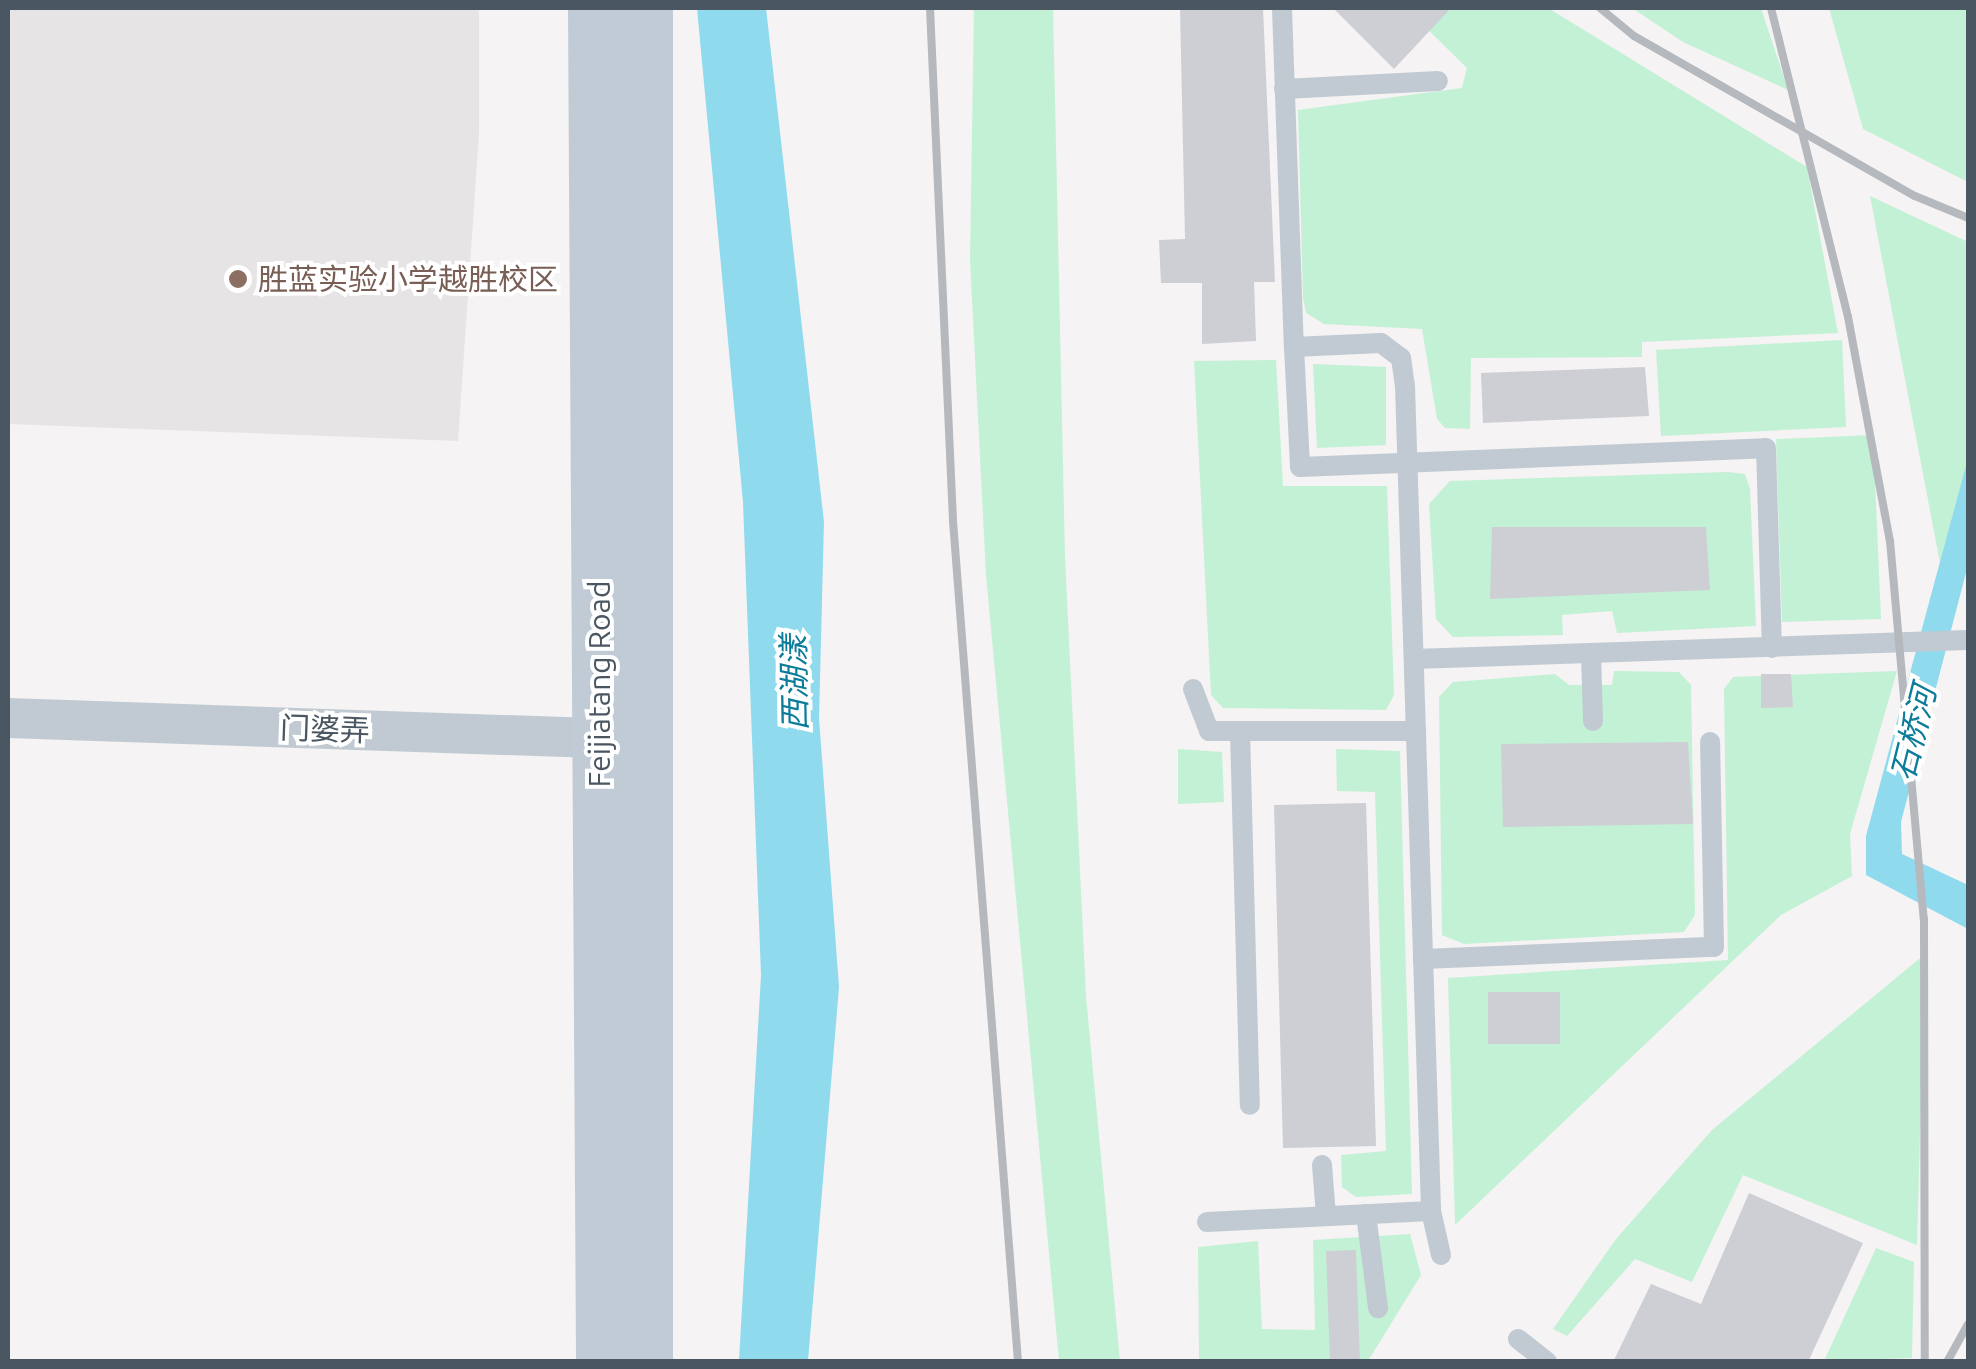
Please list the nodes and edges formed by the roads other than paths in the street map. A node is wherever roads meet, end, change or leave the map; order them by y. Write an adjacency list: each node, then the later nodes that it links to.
1 (594, 8): 17 (street, Feijiatang Road)
2 (645, 8): 17 (street, Feijiatang Road)
3 (1282, 8): 5 (lane)
4 (1438, 80): 5 (lane)
5 (1284, 89): 6 (lane)
6 (1294, 346): 7 (lane); 7 (lane)
7 (1407, 465): 9 (lane); 11 (lane)
8 (1968, 640): 9 (lane)
9 (1772, 648): 10 (lane)
10 (1591, 654): 11 (lane); 14 (lane)
11 (1414, 660): 16 (lane)
12 (1193, 688): 15 (lane)
13 (8, 718): 17 (street, 门婆弄)
14 (1593, 721)
15 (1240, 731): 16 (lane); 20 (lane)
16 (1416, 731): 19 (lane)
17 (620, 739): 29 (street, Feijiatang Road); 30 (street, Feijiatang Road)
18 (1710, 742): 19 (lane)
19 (1423, 959): 22 (lane)
20 (1250, 1105)
21 (1322, 1165): 24 (lane)
22 (1431, 1211): 23 (lane); 26 (lane)
23 (1366, 1214): 24 (lane); 27 (lane)
24 (1326, 1216): 25 (lane)
25 (1206, 1222)
26 (1441, 1255)
27 (1378, 1308)
28 (1518, 1339): 31 (lane)
29 (602, 1362)
30 (645, 1362)
31 (1547, 1362)

